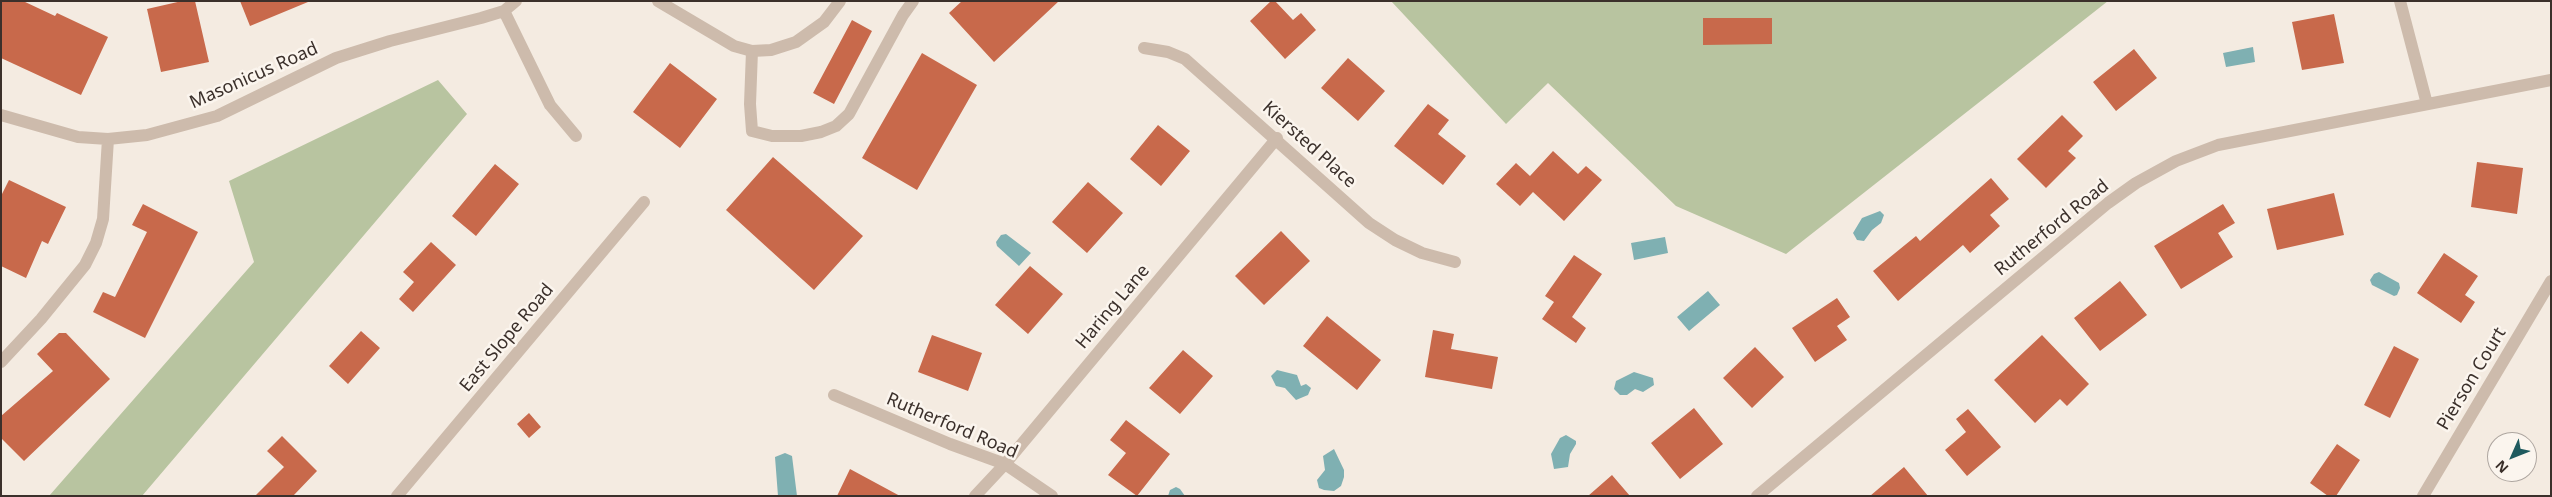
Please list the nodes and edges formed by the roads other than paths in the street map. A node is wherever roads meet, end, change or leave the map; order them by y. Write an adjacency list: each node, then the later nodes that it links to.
1 (516, 1): 6 (street, Masonicus Road)
2 (658, 1): 8 (street)
3 (840, 1): 8 (street)
4 (913, 1): 8 (street)
5 (2400, 1): 10 (street)
6 (504, 11): 12 (street); 14 (street, Masonicus Road)
7 (1144, 48): 13 (street, Kiersted Place)
8 (752, 51)
9 (2551, 80): 10 (street, Rutherford Road)
10 (2426, 104): 24 (street, Rutherford Road)
11 (1, 116): 14 (street, Masonicus Road)
12 (576, 136)
13 (1277, 138): 16 (street, Kiersted Place); 20 (street, Haring Lane)
14 (108, 139): 18 (street)
15 (644, 202): 21 (street, East Slope Road)
16 (1455, 262)
17 (2551, 281): 25 (street, Pierson Court)
18 (1, 362)
19 (834, 395): 20 (street, Rutherford Road)
20 (1005, 464): 22 (street, Haring Lane); 23 (street, Rutherford Road)
21 (397, 496)
22 (975, 496)
23 (1052, 496)
24 (1757, 496)
25 (2423, 496)

